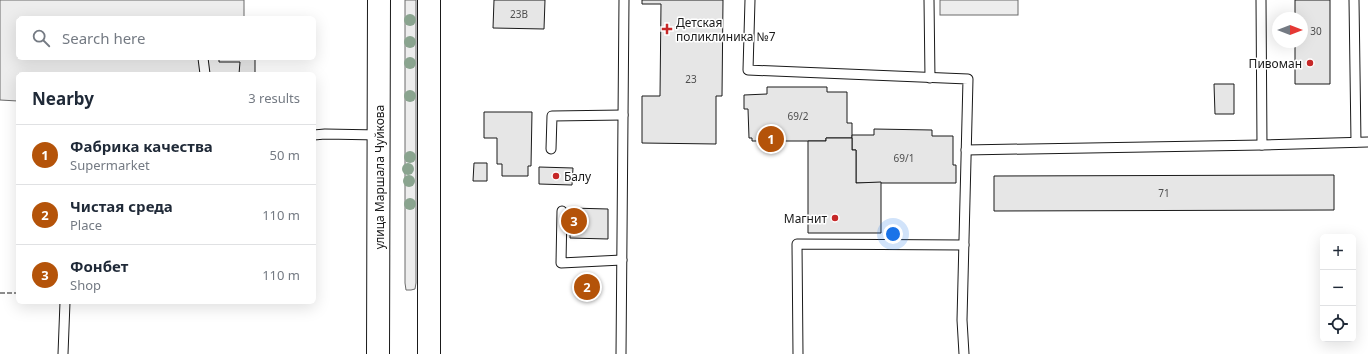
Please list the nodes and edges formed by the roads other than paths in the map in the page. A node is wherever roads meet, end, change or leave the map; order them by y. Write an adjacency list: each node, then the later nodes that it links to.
1 (379, 0): 13 (main road, улица Маршала Чуйкова)
2 (429, 0): 25 (main road)
3 (624, 0): 11 (lane)
4 (750, 0): 10 (lane)
5 (928, 0): 10 (lane)
6 (1261, 0): 16 (lane)
7 (1354, 0): 14 (lane)
8 (202, 60): 9 (lane)
9 (205, 72)
10 (930, 78): 18 (lane)
11 (623, 115): 17 (lane); 21 (lane)
12 (316, 135): 13 (lane)
13 (379, 135): 24 (main road, улица Маршала Чуйкова)
14 (1356, 142): 15 (lane); 16 (lane)
15 (1368, 142)
16 (1262, 146): 18 (lane)
17 (551, 149)
18 (966, 150): 20 (lane)
19 (562, 211): 21 (lane)
20 (964, 245): 27 (lane); 28 (lane)
21 (622, 260): 26 (lane)
22 (65, 304): 23 (lane)
23 (63, 354)
24 (378, 354)
25 (429, 354)
26 (621, 354)
27 (798, 354)
28 (964, 354)

